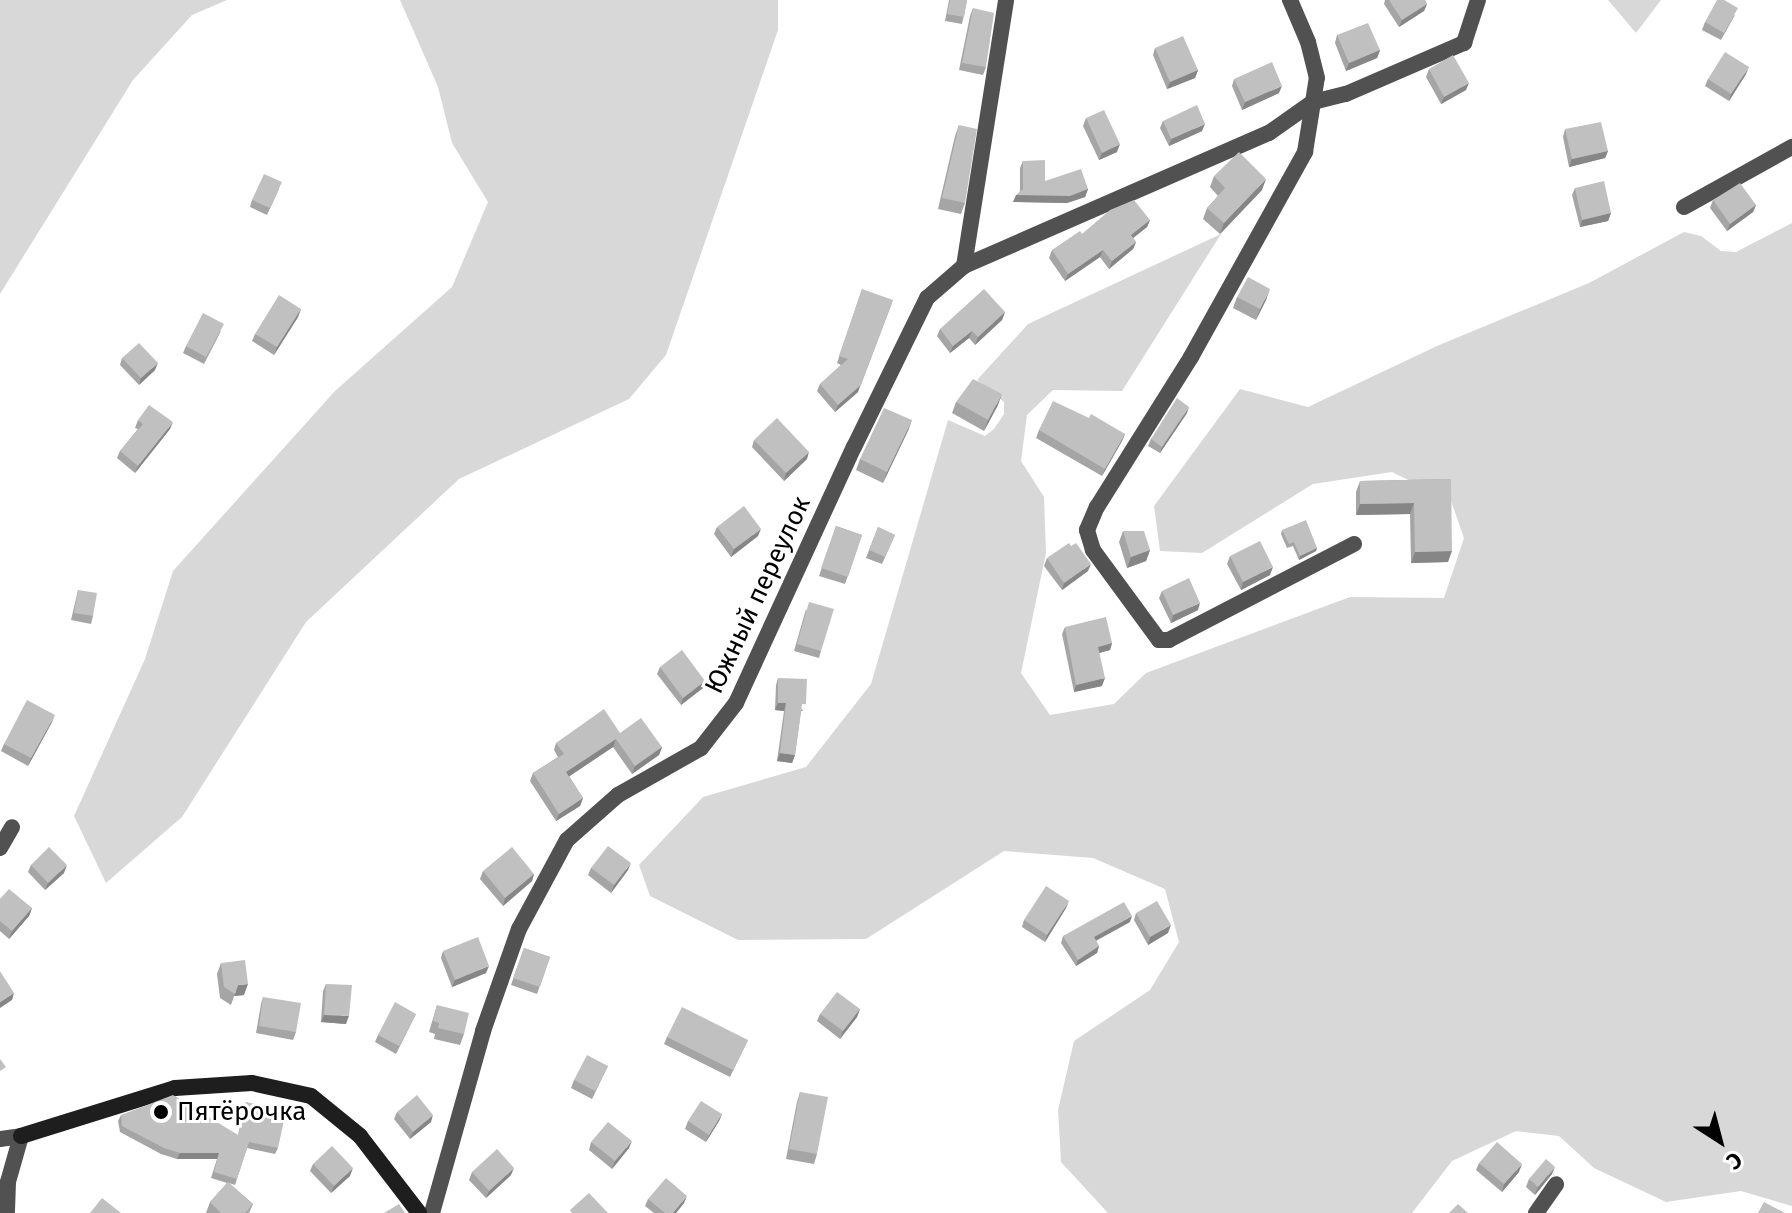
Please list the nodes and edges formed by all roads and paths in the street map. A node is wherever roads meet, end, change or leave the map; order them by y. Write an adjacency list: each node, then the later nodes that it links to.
1 (1006, 0): 7 (street)
2 (1290, 0): 4 (street)
3 (1478, 0): 4 (street, Южный переулок)
4 (1313, 102): 7 (street, Южный переулок); 8 (street)
5 (1792, 147): 6 (street)
6 (1684, 207)
7 (964, 266): 16 (street, Южный переулок)
8 (1354, 544)
9 (12, 827): 10 (street)
10 (0, 848)
11 (21, 1136): 12 (street); 14 (street); 15 (street)
12 (0, 1139)
13 (1556, 1184): 17 (street)
14 (7, 1213)
15 (419, 1213)
16 (432, 1213)
17 (1536, 1213)

